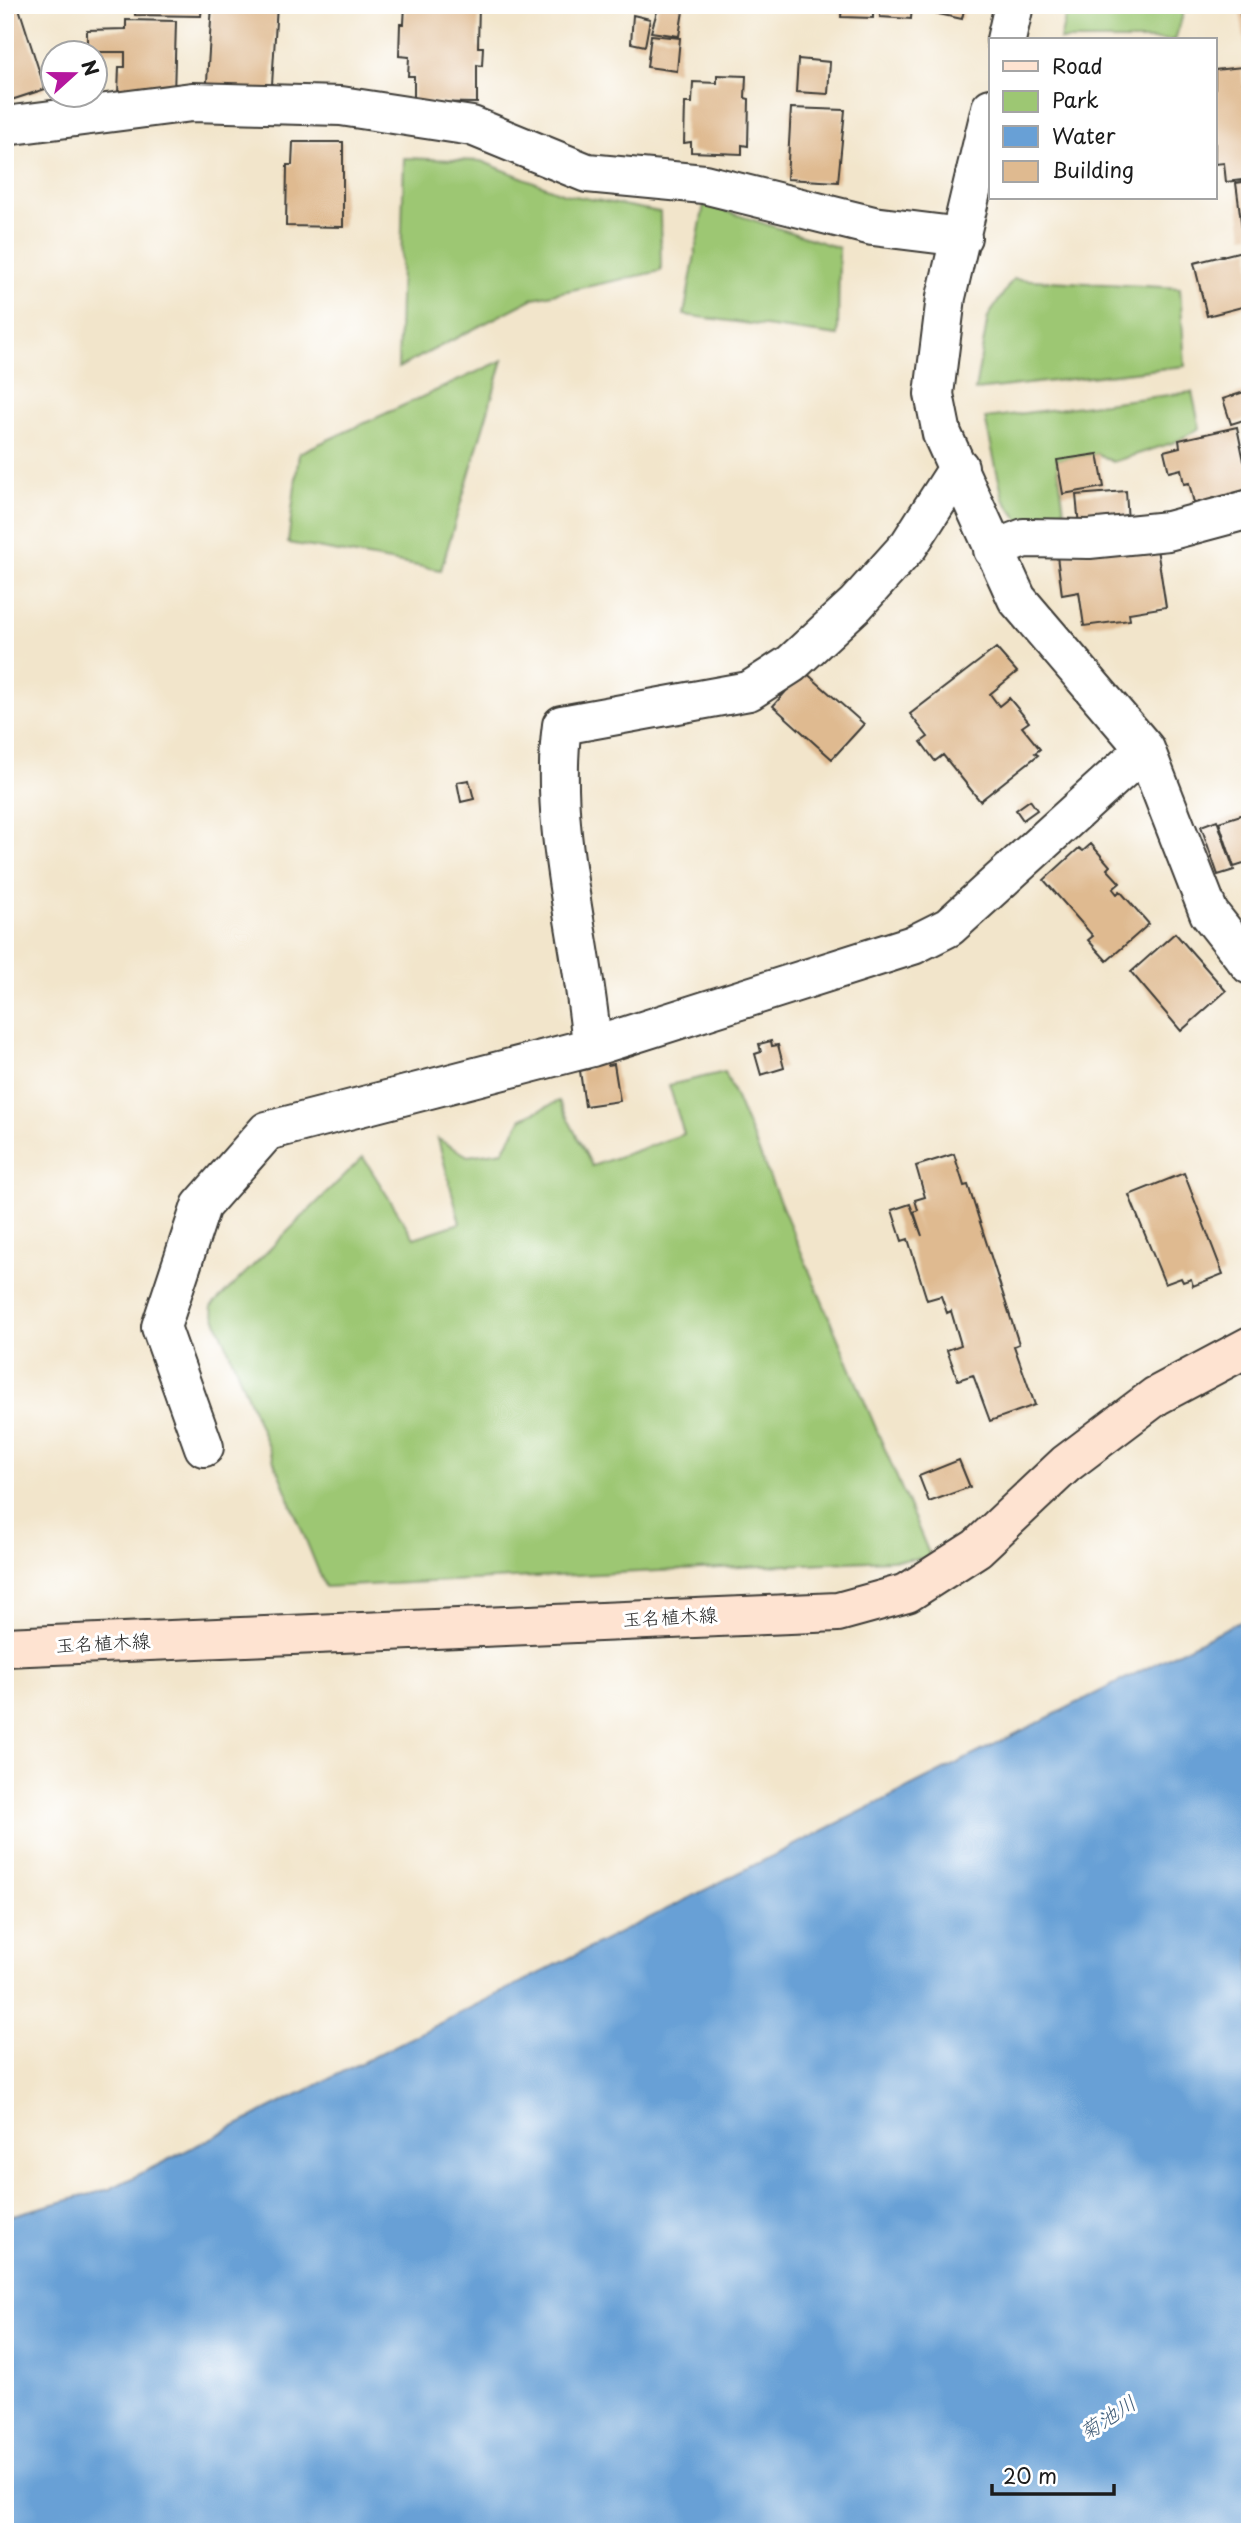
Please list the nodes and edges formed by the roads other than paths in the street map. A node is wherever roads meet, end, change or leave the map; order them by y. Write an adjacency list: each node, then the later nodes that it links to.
1 (1014, 5): 2 (street)
2 (1006, 38)
3 (989, 117): 5 (street)
4 (5, 126): 5 (street)
5 (962, 237): 6 (street)
6 (959, 467): 8 (street); 11 (street)
7 (1250, 509): 8 (street)
8 (993, 550): 9 (street)
9 (1144, 749): 10 (street); 11 (street)
10 (1250, 965)
11 (592, 1048): 13 (street)
12 (1250, 1346): 14 (main road, 玉名植木線)
13 (204, 1447)
14 (5, 1647)

